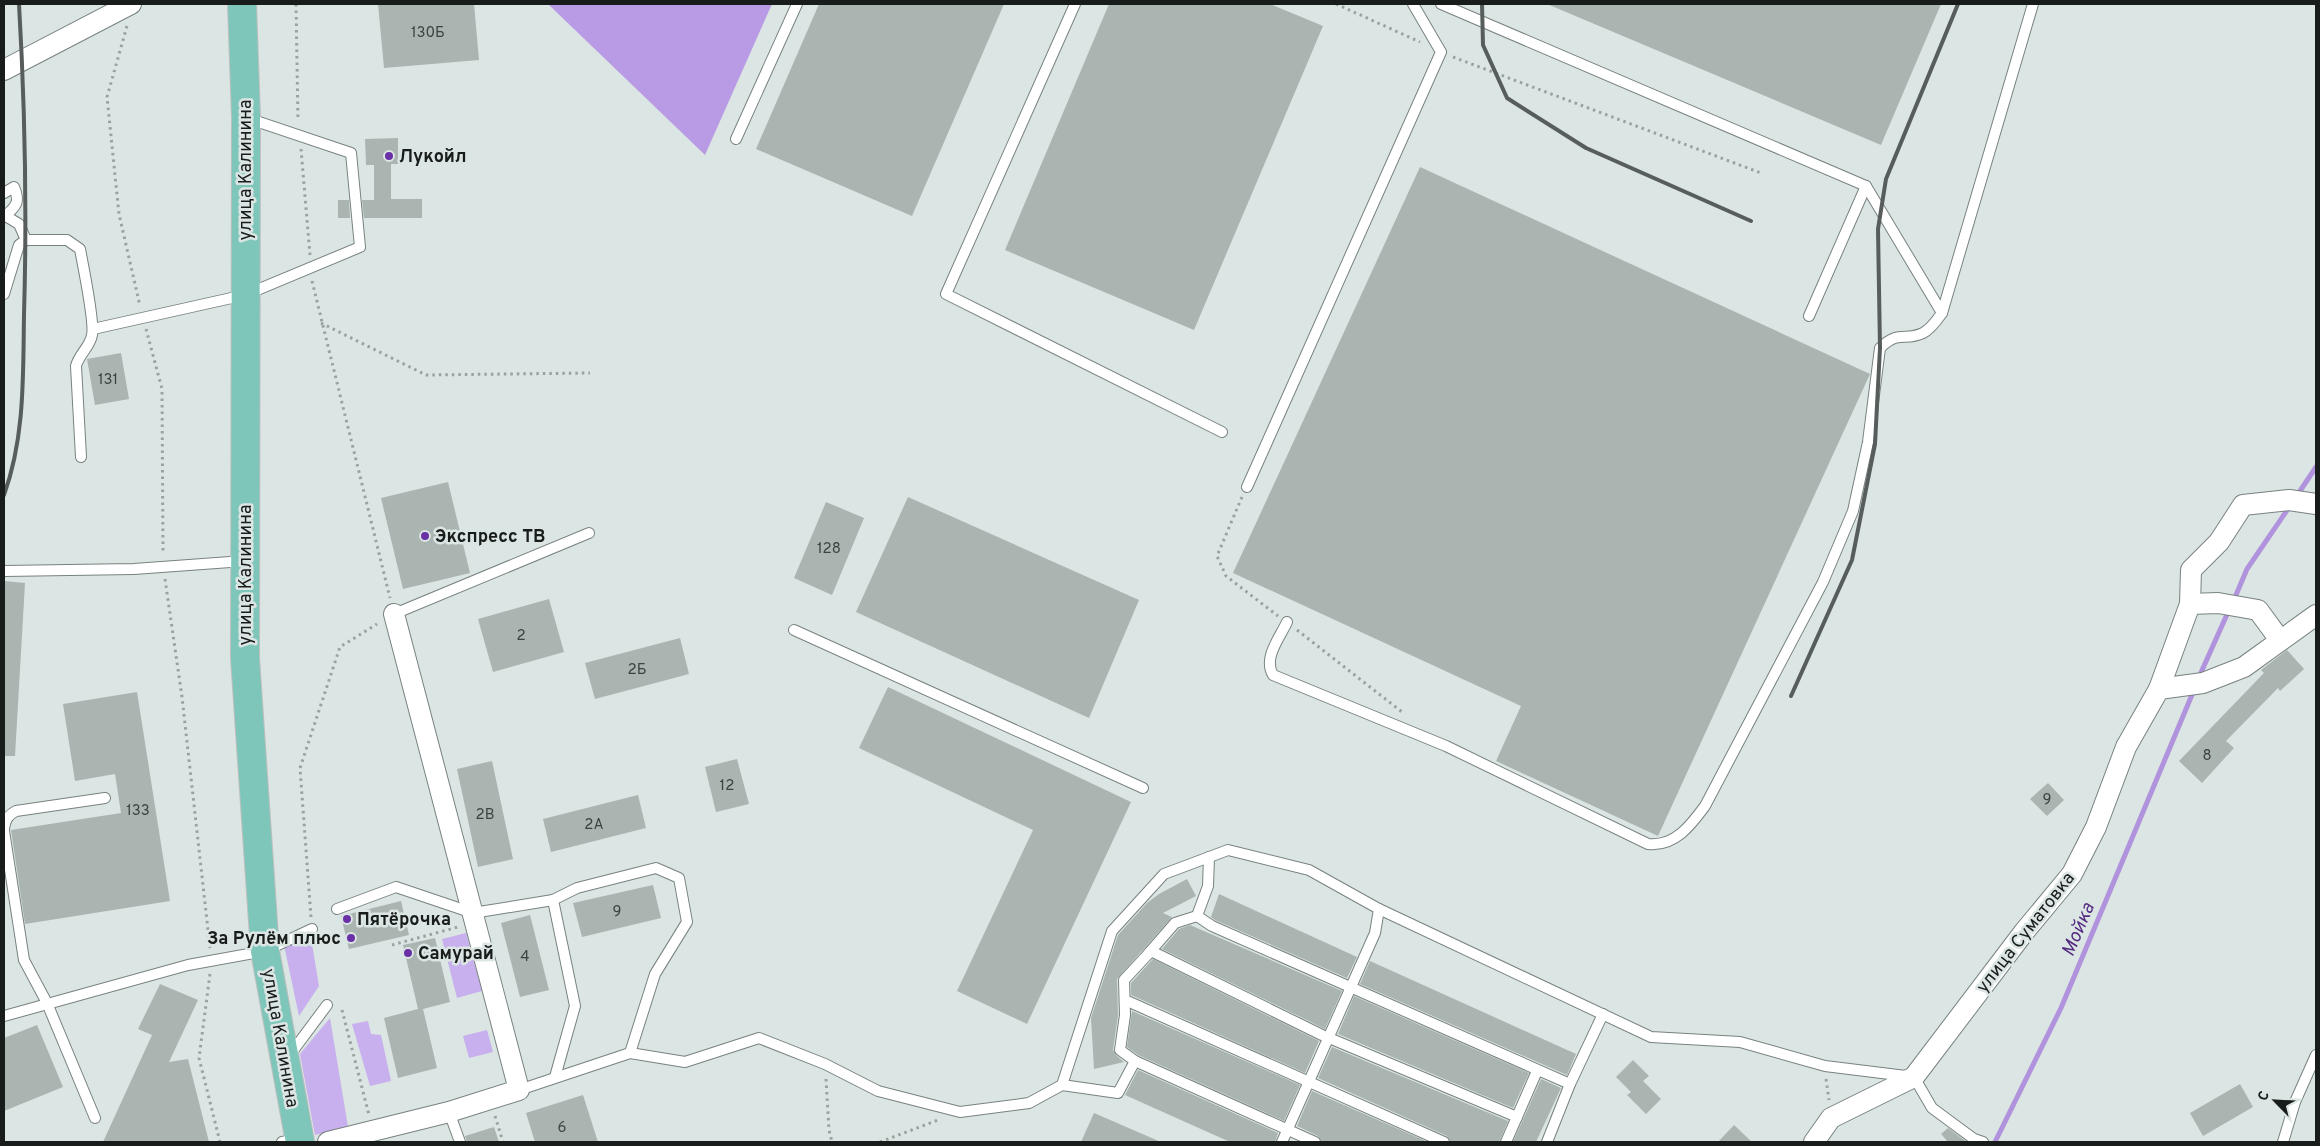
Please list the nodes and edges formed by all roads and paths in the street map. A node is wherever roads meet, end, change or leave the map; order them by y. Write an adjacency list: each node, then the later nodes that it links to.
1 (131, 4): 11 (street)
2 (242, 4): 12 (main road, улица Калинина)
3 (296, 4): 13 (path)
4 (797, 4): 14 (lane)
5 (1075, 4): 28 (lane)
6 (1336, 4): 10 (path)
7 (1413, 4): 10 (lane)
8 (1441, 4): 16 (lane)
9 (2034, 4): 23 (lane)
10 (1441, 52): 15 (path); 30 (lane)
11 (4, 70)
12 (246, 118): 13 (lane); 22 (main road, улица Калинина)
13 (300, 136): 20 (path); 20 (lane)
14 (736, 139)
15 (1761, 173)
16 (1866, 186): 23 (lane); 24 (lane)
17 (4, 193): 18 (lane)
18 (5, 215): 19 (lane)
19 (26, 240): 21 (lane); 26 (lane)
20 (311, 268): 22 (lane); 25 (path)
21 (4, 294)
22 (244, 296): 26 (lane); 33 (main road, улица Калинина)
23 (1942, 313): 38 (lane)
24 (1809, 316)
25 (321, 322): 27 (path); 36 (path)
26 (93, 329): 29 (lane)
27 (590, 373)
28 (1222, 432)
29 (81, 457)
30 (1247, 487): 38 (path)
31 (2316, 504): 35 (street, улица Суматовка)
32 (589, 533): 36 (lane)
33 (245, 561): 34 (lane); 54 (main road, улица Калинина)
34 (4, 571)
35 (2190, 604): 40 (street); 41 (street, улица Суматовка)
36 (394, 614): 51 (street); 52 (path)
37 (2316, 616): 40 (street)
38 (1287, 622): 42 (path)
39 (794, 630): 43 (lane)
40 (2280, 640): 41 (street)
41 (2159, 689): 71 (street, улица Суматовка)
42 (1408, 717)
43 (1143, 788)
44 (105, 798): 45 (lane)
45 (4, 830): 58 (lane)
46 (1209, 857): 49 (lane); 50 (lane); 75 (lane)
47 (553, 900): 51 (lane); 64 (lane); 72 (lane)
48 (337, 908): 51 (lane)
49 (1379, 909): 56 (lane); 61 (lane)
50 (1197, 916): 55 (lane); 56 (lane)
51 (474, 918): 53 (path); 76 (street)
52 (312, 929): 54 (lane)
53 (392, 945)
54 (265, 951): 58 (lane); 66 (main road, улица Калинина)
55 (1146, 956): 57 (lane); 63 (lane)
56 (1350, 988): 63 (lane); 70 (lane)
57 (1125, 1000): 67 (lane); 73 (lane)
58 (47, 1003): 62 (lane); 80 (lane)
59 (327, 1005): 66 (lane)
60 (342, 1010): 82 (path)
61 (1603, 1014): 69 (lane); 74 (lane)
62 (4, 1016)
63 (1328, 1037): 73 (lane); 79 (lane)
64 (630, 1053): 68 (lane); 72 (lane)
65 (2316, 1055): 96 (lane)
66 (286, 1061): 84 (main road, улица Калинина)
67 (1135, 1061): 75 (lane); 83 (lane)
68 (825, 1064): 78 (lane); 88 (path)
69 (1825, 1066): 71 (lane); 81 (path)
70 (1537, 1071): 74 (lane); 79 (lane)
71 (1914, 1077): 81 (street, улица Суматовка); 85 (lane)
72 (556, 1078): 76 (lane)
73 (1308, 1082): 83 (lane); 92 (lane)
74 (1570, 1084): 94 (lane)
75 (1062, 1085): 78 (lane)
76 (519, 1090): 77 (street)
77 (449, 1112): 82 (street); 87 (lane)
78 (960, 1112): 89 (path)
79 (1517, 1116): 93 (lane)
80 (95, 1118)
81 (1831, 1118): 95 (street, улица Суматовка)
82 (373, 1130): 86 (street)
83 (1287, 1130): 90 (lane); 91 (lane)
84 (294, 1141)
85 (1978, 1141)
86 (328, 1142)
87 (460, 1142)
88 (832, 1142)
89 (880, 1142)
90 (1282, 1142)
91 (1315, 1142)
92 (1444, 1142)
93 (1506, 1142)
94 (1547, 1142)
95 (1814, 1142)
96 (2283, 1142)

